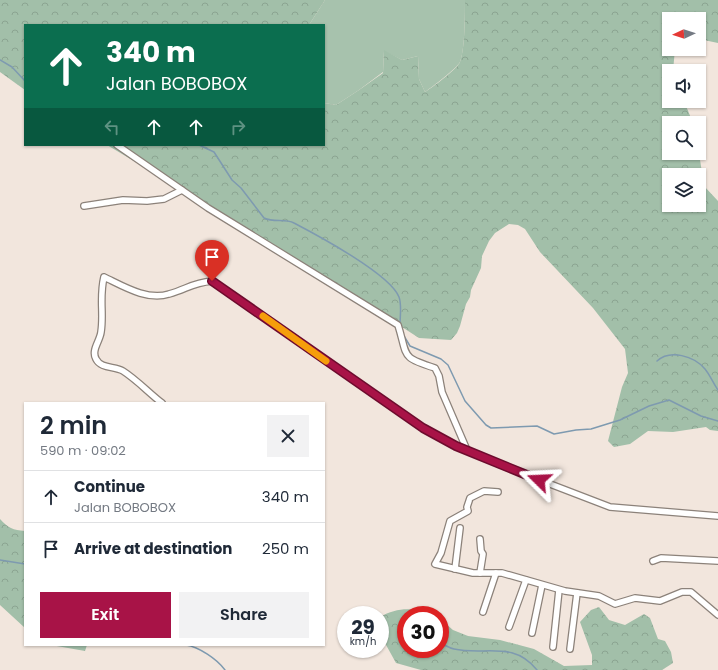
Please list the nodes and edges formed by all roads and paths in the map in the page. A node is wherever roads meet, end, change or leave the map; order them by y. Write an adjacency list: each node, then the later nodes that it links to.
1 (118, 146): 2 (street)
2 (182, 190): 3 (street); 5 (street)
3 (84, 206)
4 (161, 402): 5 (street)
5 (467, 450): 7 (street)
6 (498, 492): 12 (street)
7 (718, 516)
8 (460, 528): 12 (street)
9 (480, 539): 13 (street)
10 (653, 561): 11 (street)
11 (718, 561)
12 (455, 569): 13 (street)
13 (480, 573): 14 (street)
14 (496, 573): 15 (street); 19 (street)
15 (526, 580): 16 (street); 21 (street)
16 (542, 585): 17 (street); 22 (street)
17 (559, 590): 18 (street); 23 (street)
18 (576, 593): 20 (street); 24 (street)
19 (483, 612)
20 (718, 615)
21 (509, 627)
22 (532, 633)
23 (553, 647)
24 (570, 649)

